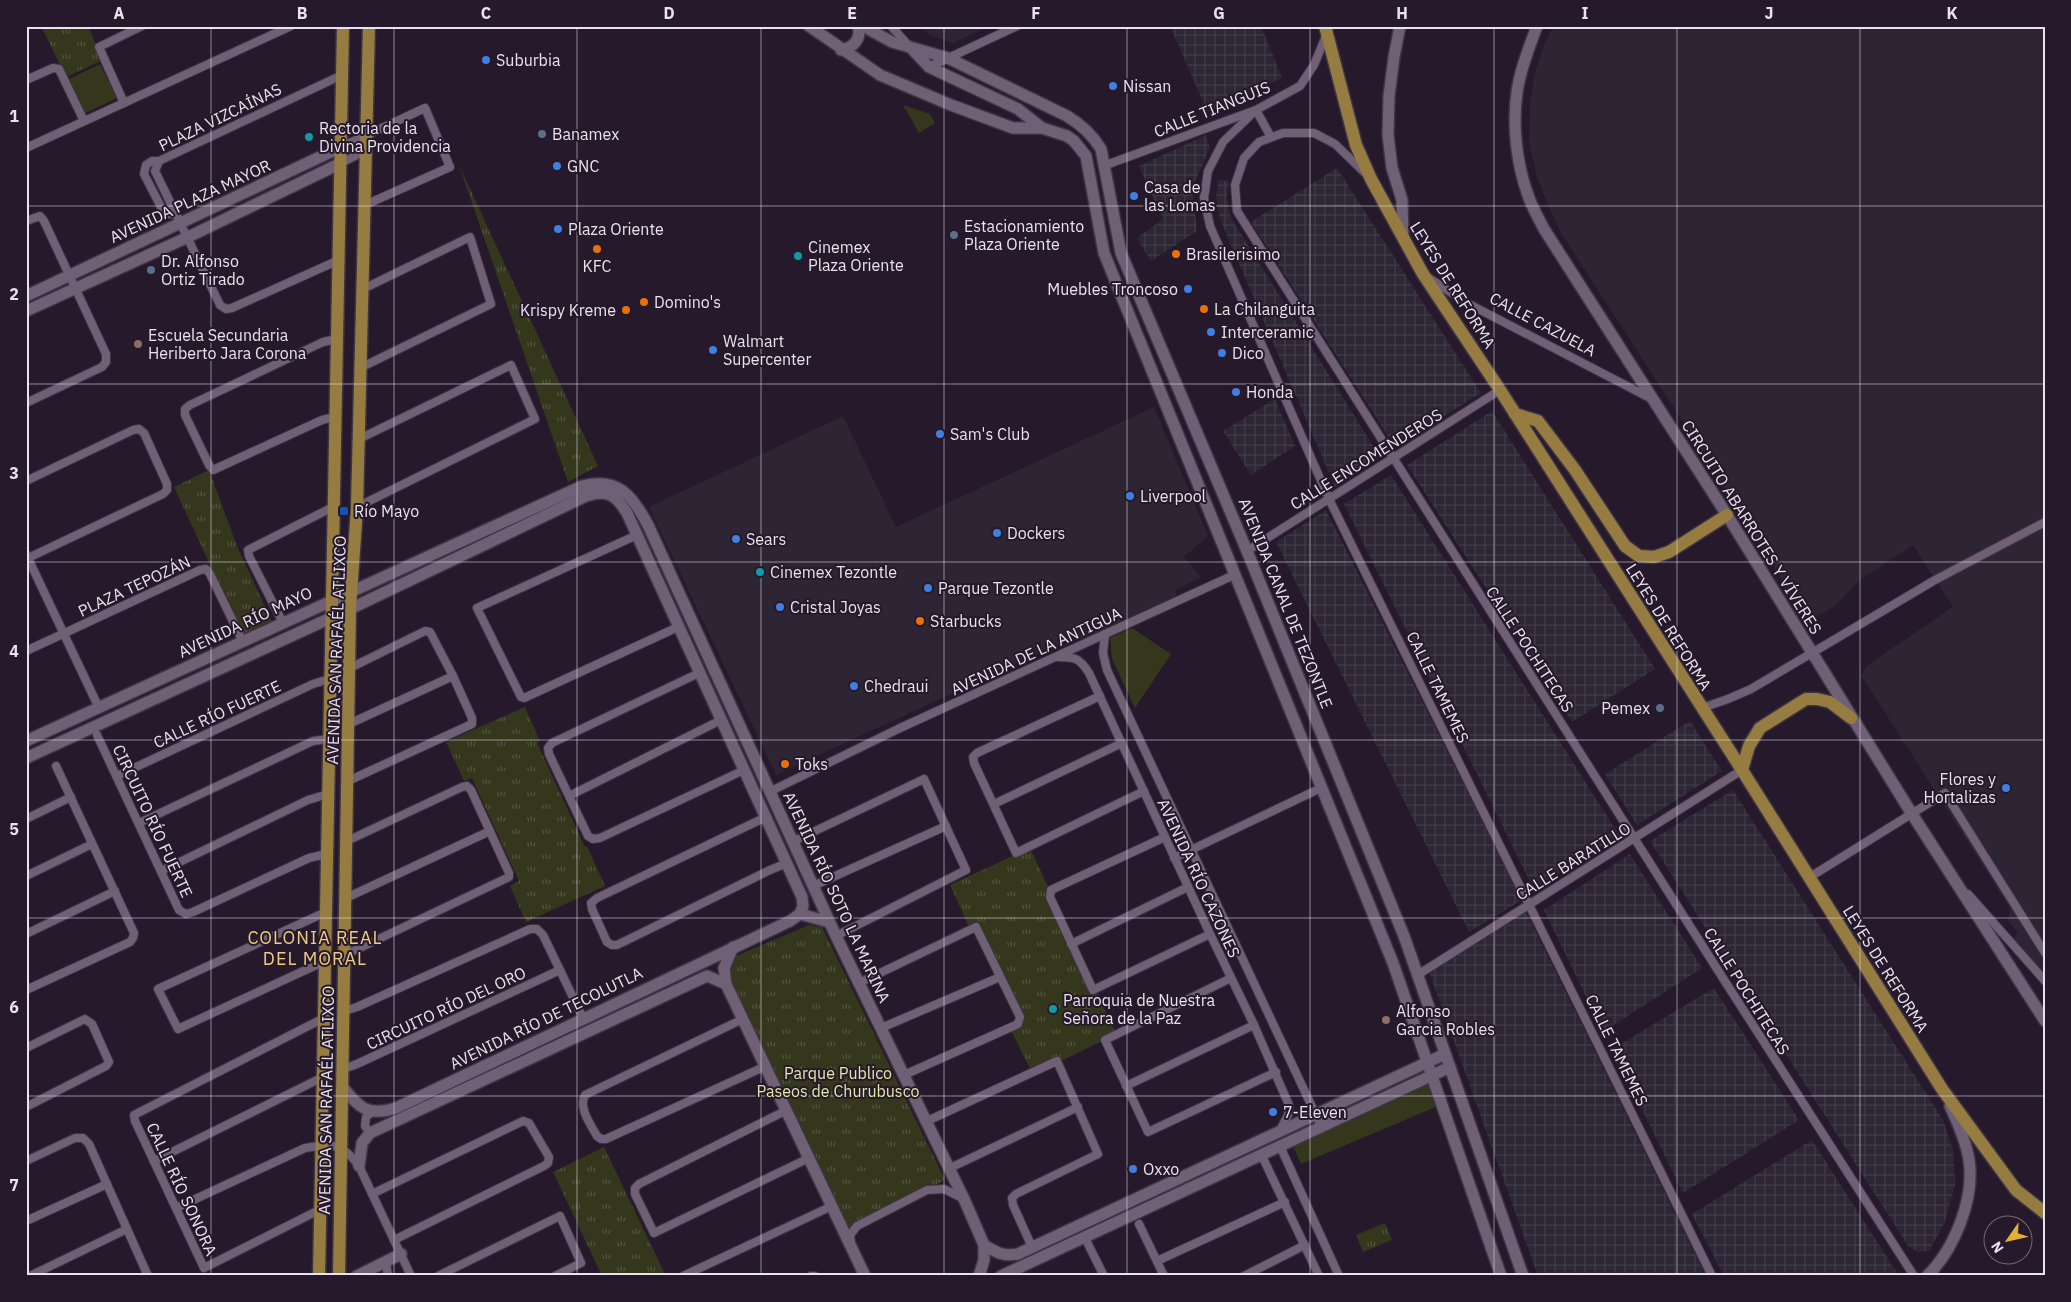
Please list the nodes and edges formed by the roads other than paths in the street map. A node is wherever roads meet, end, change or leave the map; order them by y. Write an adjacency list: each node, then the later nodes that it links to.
1 (142, 26): 19 (street)
2 (291, 26): 19 (street)
3 (343, 26): 17 (main road, AVENIDA SAN RAFAÉL ATLIXCO)
4 (369, 26): 23 (main road, AVENIDA SAN RAFAÉL ATLIXCO)
5 (809, 26): 14 (street, AVENIDA CANAL DE TEZONTLE)
6 (858, 26): 14 (street)
7 (863, 26): 13 (street, AVENIDA CANAL DE TEZONTLE)
8 (891, 26): 13 (street)
9 (1017, 26): 15 (street)
10 (1400, 26): 35 (street)
11 (1537, 26): 46 (street, CIRCUITO ABARROTES Y VÍVERES)
12 (1326, 30): 20 (street, CALLE TIANGUIS); 30 (main road, LEYES DE REFORMA)
13 (910, 48): 15 (street, AVENIDA CANAL DE TEZONTLE); 16 (street, AVENIDA CANAL DE TEZONTLE)
14 (841, 50): 22 (street, AVENIDA CANAL DE TEZONTLE)
15 (948, 58): 16 (street); 29 (street, AVENIDA CANAL DE TEZONTLE)
16 (929, 67): 22 (street, AVENIDA CANAL DE TEZONTLE)
17 (342, 75): 26 (main road, AVENIDA SAN RAFAÉL ATLIXCO); 32 (street, PLAZA VIZCAÍNAS)
18 (26, 80): 21 (street)
19 (124, 103): 21 (street)
20 (1256, 110): 24 (street); 29 (street, CALLE TIANGUIS); 53 (street, CALLE TAMEMES)
21 (84, 120): 25 (street)
22 (1042, 128): 63 (street, AVENIDA CANAL DE TEZONTLE)
23 (367, 134): 26 (street, AVENIDA PLAZA MAYOR); 27 (main road, AVENIDA SAN RAFAÉL ATLIXCO); 31 (street, AVENIDA PLAZA MAYOR)
24 (1271, 138): 30 (street, CALLE POCHITECAS); 51 (street, CALLE POCHITECAS)
25 (26, 148)
26 (339, 148): 28 (main road, AVENIDA SAN RAFAÉL ATLIXCO); 32 (street, AVENIDA PLAZA MAYOR)
27 (367, 150): 28 (street, AVENIDA PLAZA MAYOR); 31 (main road, AVENIDA SAN RAFAÉL ATLIXCO)
28 (339, 164): 34 (street, AVENIDA PLAZA MAYOR); 36 (main road, AVENIDA SAN RAFAÉL ATLIXCO)
29 (1106, 165): 61 (street, AVENIDA CANAL DE TEZONTLE)
30 (1371, 179): 35 (main road, LEYES DE REFORMA)
31 (365, 205): 40 (main road, AVENIDA SAN RAFAÉL ATLIXCO)
32 (179, 218): 34 (street, PLAZA VIZCAÍNAS); 38 (street, AVENIDA PLAZA MAYOR)
33 (26, 221): 38 (street)
34 (188, 237): 36 (street, PLAZA VIZCAÍNAS); 39 (street, AVENIDA PLAZA MAYOR)
35 (1403, 237): 37 (main road, LEYES DE REFORMA)
36 (338, 260): 43 (main road, AVENIDA SAN RAFAÉL ATLIXCO)
37 (1423, 274): 45 (main road, LEYES DE REFORMA); 46 (street, CALLE CAZUELA)
38 (70, 276): 39 (street); 41 (street, AVENIDA PLAZA MAYOR)
39 (75, 289): 42 (street, AVENIDA PLAZA MAYOR); 47 (street)
40 (363, 289): 44 (main road, AVENIDA SAN RAFAÉL ATLIXCO); 44 (street)
41 (26, 296)
42 (26, 311)
43 (337, 339): 49 (main road, AVENIDA SAN RAFAÉL ATLIXCO); 49 (street)
44 (360, 368): 50 (main road, AVENIDA SAN RAFAÉL ATLIXCO)
45 (1500, 390): 48 (main road, LEYES DE REFORMA); 51 (street, CALLE ENCOMENDEROS)
46 (1650, 398): 58 (street, CIRCUITO ABARROTES Y VÍVERES)
47 (26, 403)
48 (1515, 414): 58 (main road); 82 (main road, LEYES DE REFORMA)
49 (334, 417): 55 (main road, AVENIDA SAN RAFAÉL ATLIXCO)
50 (359, 438): 56 (main road, AVENIDA SAN RAFAÉL ATLIXCO); 56 (street)
51 (1393, 458): 53 (street, CALLE ENCOMENDEROS); 110 (street, CALLE POCHITECAS)
52 (26, 481): 62 (street)
53 (1329, 499): 61 (street, CALLE ENCOMENDEROS); 126 (street, CALLE TAMEMES)
54 (638, 506): 64 (street, AVENIDA RÍO MAYO); 98 (street, AVENIDA RÍO SOTO LA MARINA)
55 (333, 507): 65 (main road, AVENIDA SAN RAFAÉL ATLIXCO); 68 (street)
56 (357, 507): 64 (main road, AVENIDA SAN RAFAÉL ATLIXCO)
57 (628, 513): 60 (street, AVENIDA RÍO SOTO LA MARINA); 66 (street, AVENIDA RÍO MAYO)
58 (1727, 514): 74 (street, CIRCUITO ABARROTES Y VÍVERES)
59 (2045, 522): 74 (street)
60 (637, 535): 69 (street, AVENIDA RÍO SOTO LA MARINA); 69 (street)
61 (1247, 551): 139 (street, AVENIDA CANAL DE TEZONTLE)
62 (27, 557): 70 (street)
63 (1234, 575): 71 (street, AVENIDA DE LA ANTIGUA); 96 (street, AVENIDA CANAL DE TEZONTLE)
64 (351, 591): 65 (street, AVENIDA RÍO MAYO); 66 (main road, AVENIDA SAN RAFAÉL ATLIXCO)
65 (331, 600): 67 (main road, AVENIDA SAN RAFAÉL ATLIXCO); 68 (street, AVENIDA RÍO MAYO)
66 (350, 609): 67 (street, AVENIDA RÍO MAYO); 76 (main road, AVENIDA SAN RAFAÉL ATLIXCO)
67 (331, 618): 79 (main road, AVENIDA SAN RAFAÉL ATLIXCO); 90 (street, AVENIDA RÍO MAYO)
68 (282, 623): 72 (street, AVENIDA RÍO MAYO)
69 (678, 627): 77 (street, AVENIDA RÍO SOTO LA MARINA)
70 (63, 633): 72 (street, PLAZA TEPOZÁN); 73 (street, PLAZA TEPOZÁN); 81 (street)
71 (1105, 634): 75 (street, AVENIDA DE LA ANTIGUA); 114 (street, AVENIDA RÍO CAZONES)
72 (242, 642): 81 (street, AVENIDA RÍO MAYO)
73 (26, 651)
74 (1814, 654): 82 (street); 83 (street, CIRCUITO ABARROTES Y VÍVERES)
75 (1057, 656): 80 (street, AVENIDA RÍO CAZONES); 98 (street, AVENIDA DE LA ANTIGUA)
76 (350, 668): 78 (street); 85 (main road, AVENIDA SAN RAFAÉL ATLIXCO)
77 (699, 673): 84 (street, AVENIDA RÍO SOTO LA MARINA); 100 (street)
78 (453, 676): 85 (street); 95 (street)
79 (329, 679): 87 (main road, AVENIDA SAN RAFAÉL ATLIXCO); 94 (street, CALLE RÍO FUERTE)
80 (1100, 696): 89 (street, AVENIDA RÍO CAZONES); 102 (street)
81 (99, 708): 88 (street, AVENIDA RÍO MAYO)
82 (1702, 708): 93 (main road, LEYES DE REFORMA)
83 (1852, 718): 93 (main road); 103 (street, CIRCUITO ABARROTES Y VÍVERES)
84 (721, 720): 92 (street, AVENIDA RÍO SOTO LA MARINA); 100 (street)
85 (349, 724): 95 (main road, AVENIDA SAN RAFAÉL ATLIXCO)
86 (97, 735): 94 (street, CIRCUITO RÍO FUERTE)
87 (328, 739): 99 (main road, AVENIDA SAN RAFAÉL ATLIXCO); 106 (street)
88 (26, 741)
89 (1122, 743): 97 (street, AVENIDA RÍO CAZONES); 102 (street)
90 (26, 758)
91 (56, 766): 101 (street)
92 (744, 770): 100 (street); 104 (street, AVENIDA RÍO SOTO LA MARINA)
93 (1742, 770): 110 (street, CALLE BARATILLO); 121 (main road, LEYES DE REFORMA)
94 (117, 776): 106 (street, CIRCUITO RÍO FUERTE)
95 (348, 782): 111 (main road, AVENIDA SAN RAFAÉL ATLIXCO)
96 (1321, 788): 114 (street); 154 (street, AVENIDA CANAL DE TEZONTLE)
97 (1144, 791): 102 (street); 109 (street, AVENIDA RÍO CAZONES)
98 (769, 792): 112 (street, AVENIDA RÍO SOTO LA MARINA)
99 (328, 794): 115 (main road, AVENIDA SAN RAFAÉL ATLIXCO); 118 (street)
100 (569, 796)
101 (71, 797): 105 (street); 113 (street)
102 (994, 804)
103 (1912, 814): 119 (street, CIRCUITO ABARROTES Y VÍVERES); 121 (street); 135 (street)
104 (766, 817): 117 (street, AVENIDA RÍO SOTO LA MARINA); 117 (street)
105 (26, 819)
106 (139, 823): 118 (street, CIRCUITO RÍO FUERTE)
107 (946, 826): 112 (street); 122 (street); 132 (street)
108 (490, 831): 111 (street); 125 (street); 136 (street)
109 (1165, 837): 116 (street, AVENIDA RÍO CAZONES); 133 (street)
110 (1635, 838): 126 (street, CALLE BARATILLO); 231 (street, CALLE POCHITECAS)
111 (346, 841): 125 (main road, AVENIDA SAN RAFAÉL ATLIXCO)
112 (792, 842): 122 (street, AVENIDA RÍO SOTO LA MARINA)
113 (92, 844): 120 (street); 124 (street)
114 (1192, 850): 116 (street); 174 (street, AVENIDA RÍO CAZONES)
115 (326, 854): 118 (street, CIRCUITO RÍO FUERTE); 127 (main road, AVENIDA SAN RAFAÉL ATLIXCO)
116 (1174, 858): 123 (street, AVENIDA RÍO CAZONES)
117 (787, 864): 128 (street, AVENIDA RÍO SOTO LA MARINA)
118 (161, 871)
119 (1950, 874): 142 (street); 150 (street, CIRCUITO ABARROTES Y VÍVERES)
120 (26, 876)
121 (1810, 877): 167 (main road, LEYES DE REFORMA)
122 (813, 886): 129 (street, AVENIDA RÍO SOTO LA MARINA)
123 (1188, 887): 131 (street, AVENIDA RÍO CAZONES); 133 (street)
124 (115, 891): 130 (street); 145 (street)
125 (346, 898): 136 (main road, AVENIDA SAN RAFAÉL ATLIXCO)
126 (1530, 904): 139 (street, CALLE BARATILLO); 230 (street, CALLE TAMEMES)
127 (326, 912): 137 (main road, AVENIDA SAN RAFAÉL ATLIXCO); 137 (street)
128 (800, 914): 129 (street); 134 (street, AVENIDA RÍO DE TECOLUTLA)
129 (829, 922): 132 (street, AVENIDA RÍO SOTO LA MARINA)
130 (26, 934)
131 (1210, 934): 133 (street); 141 (street, AVENIDA RÍO CAZONES)
132 (836, 936): 143 (street, AVENIDA RÍO SOTO LA MARINA)
133 (1071, 944)
134 (733, 947): 144 (street); 148 (street, AVENIDA RÍO DE TECOLUTLA)
135 (2045, 953)
136 (345, 955): 146 (main road, AVENIDA SAN RAFAÉL ATLIXCO)
137 (325, 961): 147 (main road, AVENIDA SAN RAFAÉL ATLIXCO)
138 (560, 970): 146 (street); 148 (street); 160 (street, CIRCUITO RÍO DEL ORO)
139 (1419, 974): 153 (street, AVENIDA CANAL DE TEZONTLE)
140 (1000, 976): 143 (street); 152 (street); 163 (street)
141 (1231, 978): 151 (street, AVENIDA RÍO CAZONES); 166 (street)
142 (2045, 981)
143 (859, 983): 152 (street, AVENIDA RÍO SOTO LA MARINA)
144 (726, 984): 149 (street); 178 (street, AVENIDA RÍO DE TECOLUTLA)
145 (26, 990)
146 (344, 1011): 160 (main road, AVENIDA SAN RAFAÉL ATLIXCO)
147 (324, 1018): 164 (main road, AVENIDA SAN RAFAÉL ATLIXCO); 185 (street, CALLE RÍO SONORA)
148 (583, 1018): 172 (street, AVENIDA RÍO DE TECOLUTLA)
149 (743, 1019): 158 (street); 158 (street)
150 (2045, 1020)
151 (1254, 1025): 161 (street, AVENIDA RÍO CAZONES); 166 (street)
152 (881, 1028): 163 (street, AVENIDA RÍO SOTO LA MARINA)
153 (1442, 1042): 154 (street); 156 (street, AVENIDA CANAL DE TEZONTLE)
154 (1422, 1045): 157 (street, AVENIDA CANAL DE TEZONTLE)
155 (26, 1048): 169 (street)
156 (1445, 1054): 157 (street); 159 (street, AVENIDA CANAL DE TEZONTLE)
157 (1427, 1062): 162 (street, AVENIDA CANAL DE TEZONTLE); 168 (street)
158 (766, 1066): 171 (street)
159 (1450, 1067): 162 (street); 229 (street, AVENIDA CANAL DE TEZONTLE)
160 (343, 1068): 165 (main road, AVENIDA SAN RAFAÉL ATLIXCO)
161 (1276, 1072): 166 (street); 177 (street, AVENIDA RÍO CAZONES)
162 (1432, 1074): 173 (street); 228 (street, AVENIDA CANAL DE TEZONTLE)
163 (904, 1075): 175 (street, AVENIDA RÍO SOTO LA MARINA)
164 (323, 1077): 179 (main road, AVENIDA SAN RAFAÉL ATLIXCO); 185 (street)
165 (342, 1086): 172 (street); 181 (main road, AVENIDA SAN RAFAÉL ATLIXCO)
166 (1126, 1086)
167 (1942, 1089): 197 (main road, LEYES DE REFORMA); 232 (street)
168 (1344, 1101): 173 (street); 174 (street)
169 (26, 1107)
170 (1078, 1107): 175 (street); 188 (street); 205 (street)
171 (787, 1110): 183 (street); 183 (street)
172 (372, 1112): 178 (street)
173 (1350, 1113): 176 (street)
174 (1316, 1114): 176 (street, AVENIDA RÍO CAZONES); 177 (street)
175 (925, 1122): 188 (street, AVENIDA RÍO SOTO LA MARINA)
176 (1321, 1126): 180 (street)
177 (1279, 1132): 186 (street)
178 (370, 1133): 187 (street)
179 (322, 1146): 181 (street); 195 (street); 196 (main road, AVENIDA SAN RAFAÉL ATLIXCO)
180 (1280, 1146): 182 (street); 227 (street)
181 (341, 1147): 187 (street); 213 (main road, AVENIDA SAN RAFAÉL ATLIXCO)
182 (1262, 1154): 189 (street); 193 (street)
183 (809, 1158): 194 (street)
184 (26, 1161): 190 (street)
185 (154, 1161): 195 (street, CALLE RÍO SONORA)
186 (1213, 1162): 189 (street); 205 (street)
187 (359, 1166): 191 (street)
188 (948, 1169): 192 (street, AVENIDA RÍO SOTO LA MARINA)
189 (1219, 1174): 201 (street)
190 (107, 1184): 198 (street); 200 (street)
191 (372, 1194): 202 (street); 202 (street)
192 (964, 1199): 203 (street, AVENIDA RÍO SOTO LA MARINA); 206 (street)
193 (1285, 1202): 204 (street); 208 (street)
194 (832, 1206): 206 (street); 219 (street)
195 (176, 1208): 196 (street, CALLE RÍO SONORA)
196 (321, 1209): 212 (main road, AVENIDA SAN RAFAÉL ATLIXCO)
197 (2045, 1213)
198 (26, 1221)
199 (1139, 1224): 208 (street)
200 (127, 1229): 210 (street); 211 (street)
201 (1085, 1238): 222 (street); 223 (street)
202 (394, 1240): 207 (street)
203 (984, 1245): 205 (street); 221 (street)
204 (1305, 1245): 225 (street); 226 (street)
205 (1032, 1247)
206 (852, 1248): 220 (street)
207 (401, 1254): 209 (street); 216 (street)
208 (1157, 1261): 224 (street)
209 (386, 1263): 214 (street); 215 (street)
210 (30, 1276)
211 (148, 1276)
212 (319, 1276)
213 (339, 1276)
214 (357, 1276)
215 (388, 1276)
216 (411, 1276)
217 (438, 1276): 218 (street)
218 (555, 1276)
219 (682, 1276)
220 (865, 1276)
221 (979, 1276)
222 (1001, 1276)
223 (1104, 1276)
224 (1164, 1276)
225 (1244, 1276)
226 (1319, 1276)
227 (1339, 1276)
228 (1501, 1276)
229 (1524, 1276)
230 (1712, 1276)
231 (1914, 1276)
232 (1927, 1276)

